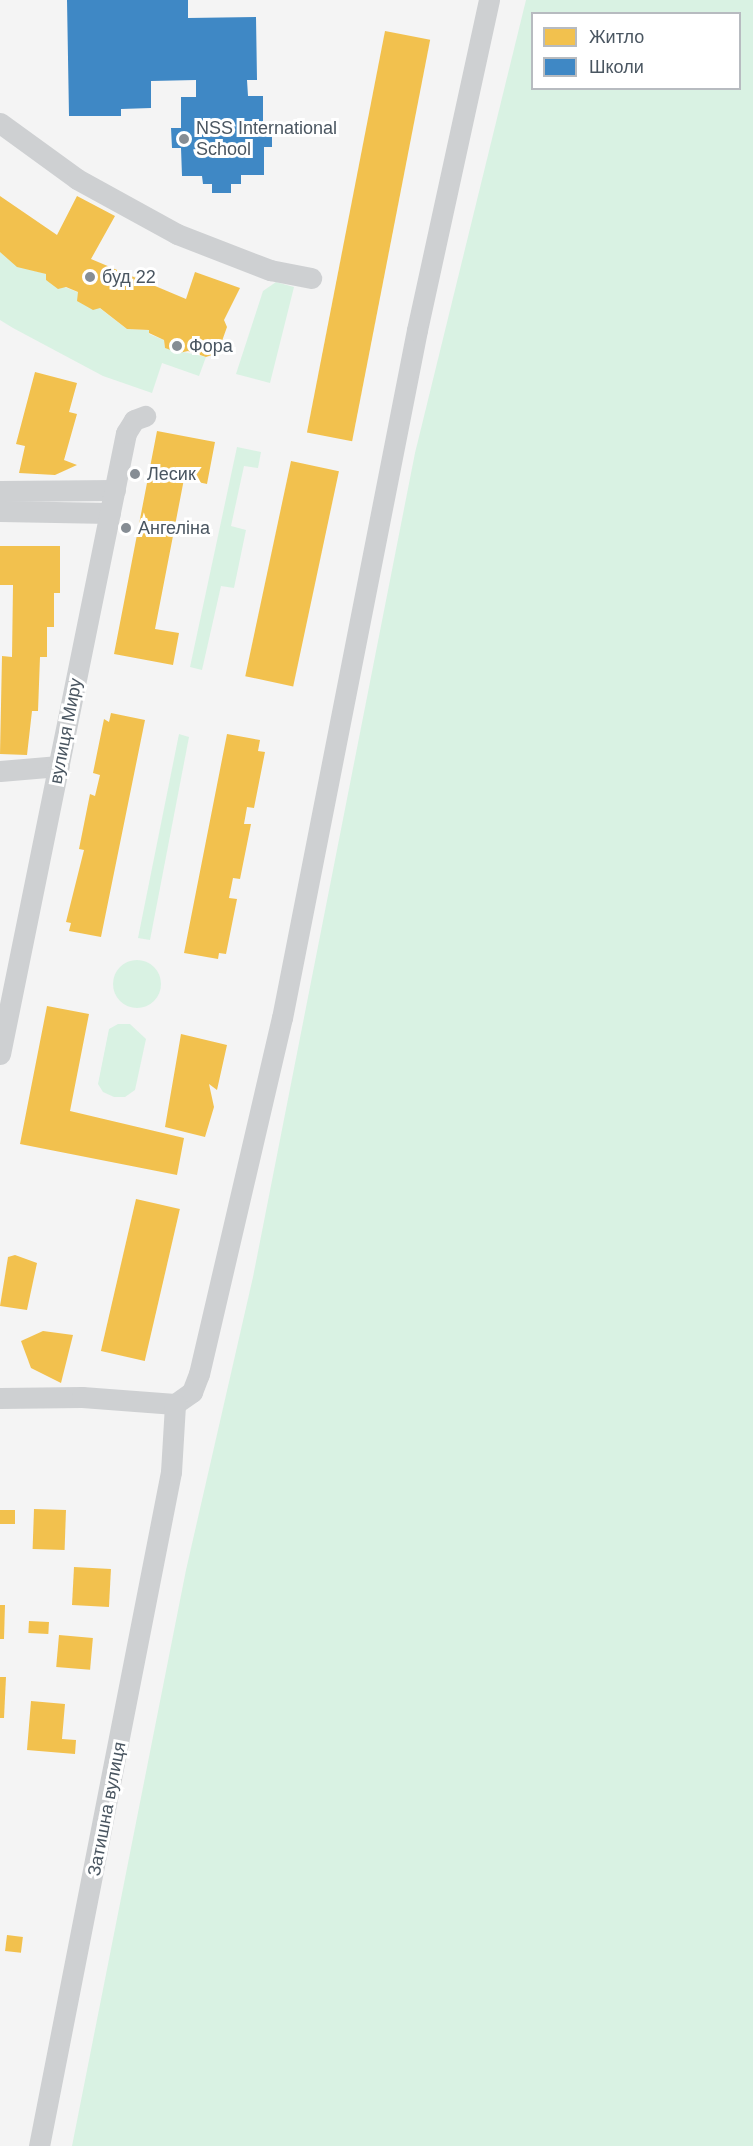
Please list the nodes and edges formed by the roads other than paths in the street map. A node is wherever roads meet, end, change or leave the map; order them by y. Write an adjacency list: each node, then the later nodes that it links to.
1 (489, 0): 14 (street)
2 (0, 123): 3 (street)
3 (311, 278)
4 (145, 416): 5 (street, вулиця Миру)
5 (115, 490): 6 (street); 8 (street, вулиця Миру)
6 (0, 491)
7 (0, 511): 8 (street)
8 (110, 513): 9 (street, вулиця Миру)
9 (59, 766): 10 (street); 11 (street, вулиця Миру)
10 (0, 771)
11 (8, 980): 12 (street, вулиця Миру)
12 (0, 1054)
13 (0, 1398): 14 (street)
14 (175, 1404): 15 (street, Затишна вулиця)
15 (39, 2146)

